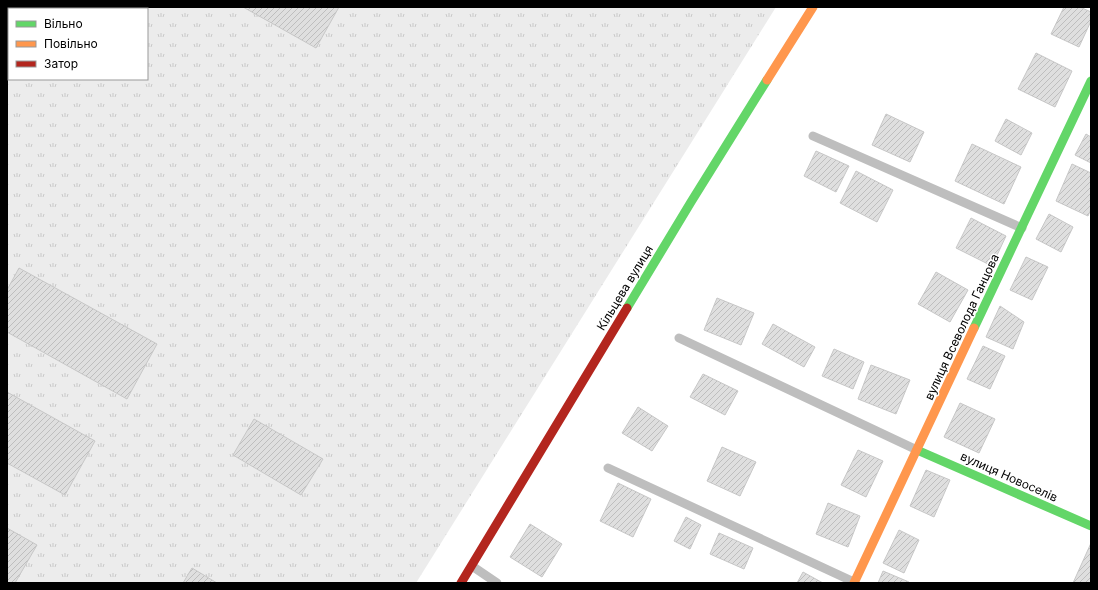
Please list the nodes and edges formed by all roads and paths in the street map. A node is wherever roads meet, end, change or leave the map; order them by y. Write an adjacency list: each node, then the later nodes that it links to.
1 (813, 7): 9 (street, Кільцева вулиця)
2 (1091, 81): 4 (street, вулиця Всеволода Ганцова)
3 (813, 136): 4 (lane)
4 (1022, 228): 6 (street, вулиця Всеволода Ганцова)
5 (679, 338): 6 (lane)
6 (917, 450): 8 (street, вулиця Новоселів); 12 (street, вулиця Всеволода Ганцова)
7 (608, 468): 12 (lane)
8 (1091, 526)
9 (471, 565): 10 (street, Кільцева вулиця); 11 (lane)
10 (461, 583)
11 (497, 583)
12 (854, 583)

